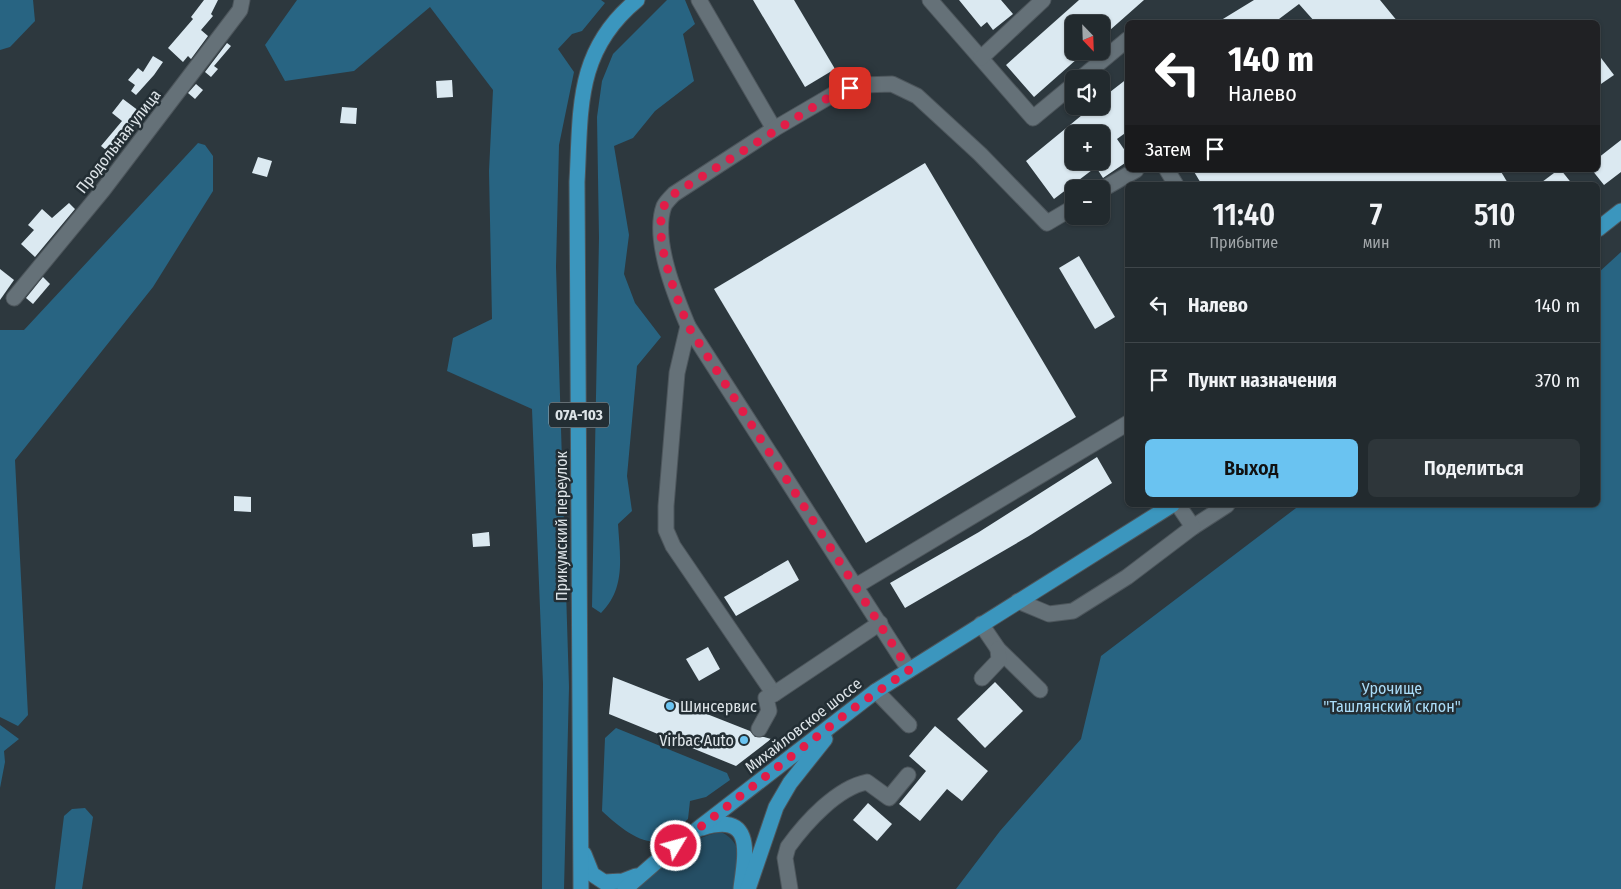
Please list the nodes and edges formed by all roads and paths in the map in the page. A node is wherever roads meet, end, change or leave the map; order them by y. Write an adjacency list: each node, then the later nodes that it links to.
1 (242, 0): 16 (street, Продольная улица)
2 (637, 0): 38 (main road, Прикумский переулок / 07А-103)
3 (699, 0): 10 (street)
4 (930, 0): 7 (street)
5 (1039, 1): 7 (street)
6 (1125, 42): 8 (street)
7 (981, 58): 9 (street)
8 (1091, 70)
9 (1065, 92)
10 (774, 129): 14 (street); 17 (street)
11 (1132, 172): 12 (street)
12 (1110, 185)
13 (1621, 211): 15 (main road)
14 (1065, 212)
15 (1600, 227)
16 (14, 298)
17 (688, 326): 23 (street); 32 (street)
18 (1125, 425): 23 (street)
19 (1169, 507): 24 (main road, Михайловское шоссе)
20 (1179, 507): 22 (street)
21 (1224, 507): 22 (street)
22 (1193, 527): 24 (street)
23 (856, 586): 25 (street)
24 (1018, 601): 26 (main road, Михайловское шоссе)
25 (880, 623): 28 (street); 32 (street)
26 (981, 624): 27 (street); 28 (main road, Михайловское шоссе)
27 (998, 649): 29 (street); 30 (street)
28 (909, 670): 31 (main road, Михайловское шоссе)
29 (982, 678)
30 (1040, 690)
31 (876, 691): 33 (main road, Михайловское шоссе); 34 (street)
32 (774, 694): 35 (street)
33 (851, 710): 37 (main road, Михайловское шоссе); 43 (main road)
34 (909, 725)
35 (759, 729)
36 (908, 774): 44 (street)
37 (699, 828): 39 (main road, Михайловское шоссе); 42 (main road)
38 (581, 847): 39 (main road); 40 (main road, Прикумский переулок / 07А-103)
39 (642, 874): 41 (main road, Михайловское шоссе)
40 (581, 889)
41 (625, 889)
42 (741, 889)
43 (748, 889)
44 (790, 889)

